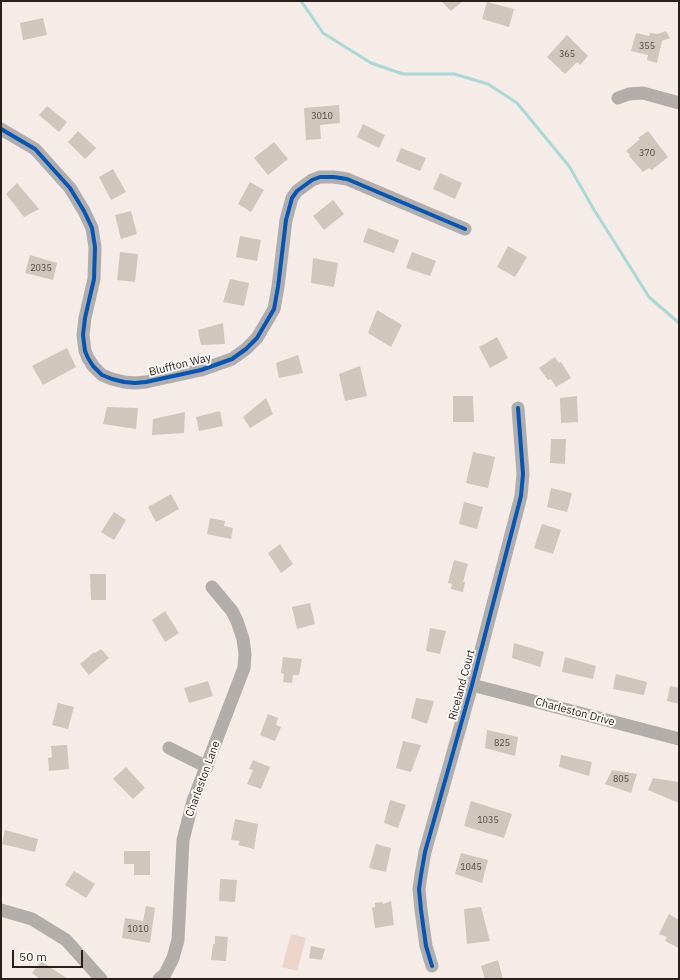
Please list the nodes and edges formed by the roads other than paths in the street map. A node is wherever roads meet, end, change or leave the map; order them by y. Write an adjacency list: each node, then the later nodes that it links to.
1 (618, 98): 2 (street)
2 (679, 103)
3 (1, 129): 4 (street, Bluffton Way)
4 (465, 229)
5 (518, 408): 7 (street, Riceland Court)
6 (212, 587): 10 (street, Charleston Lane)
7 (472, 685): 8 (street, Charleston Drive); 12 (street, Riceland Court)
8 (679, 739)
9 (168, 748): 10 (street)
10 (206, 767): 14 (street, Charleston Lane)
11 (1, 910): 13 (street)
12 (432, 966)
13 (101, 979)
14 (159, 979)

